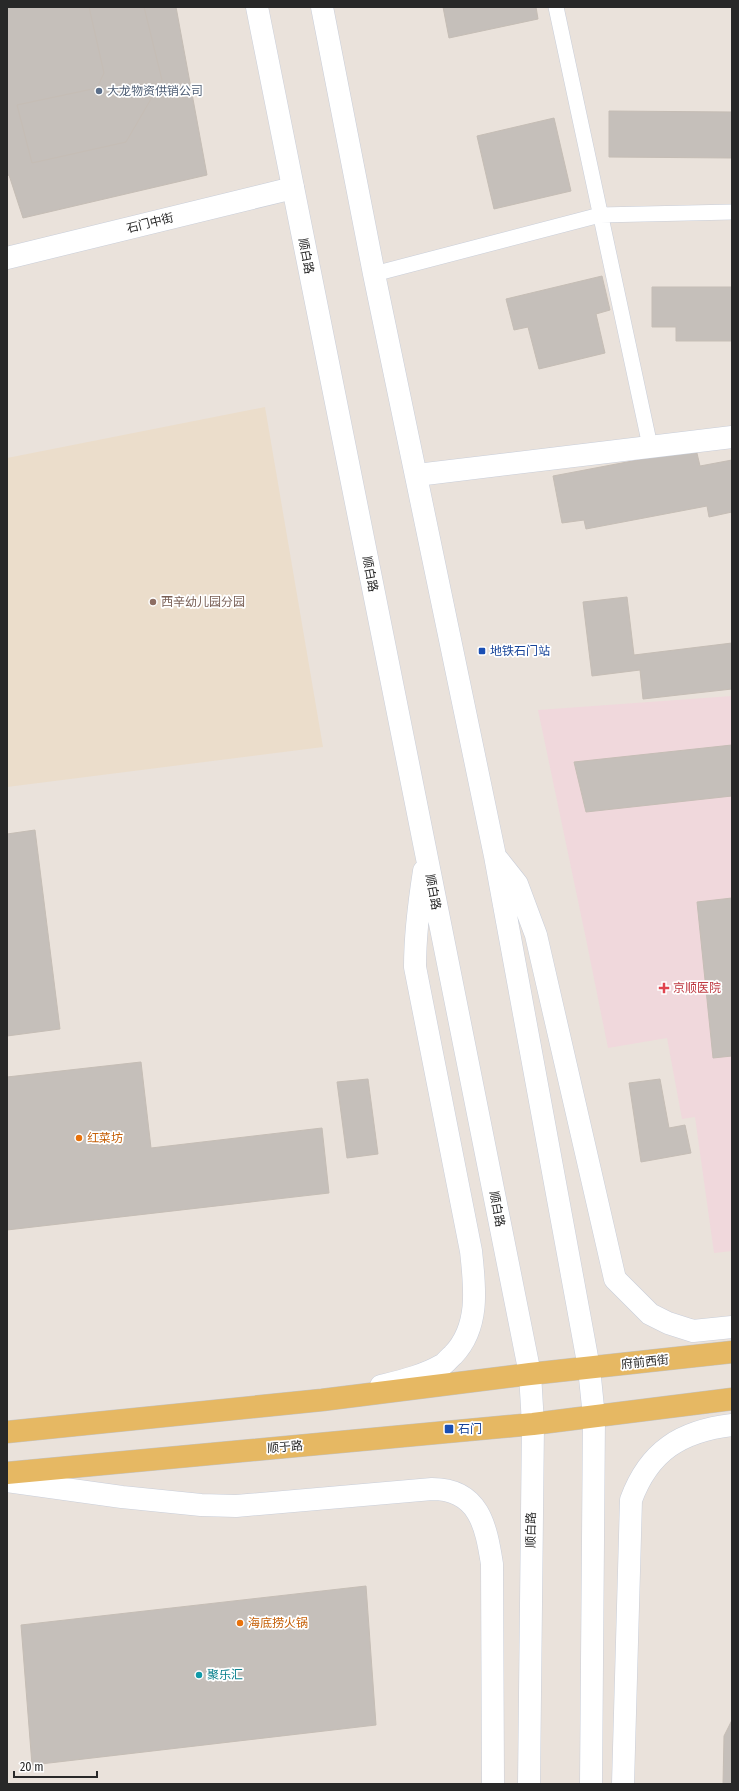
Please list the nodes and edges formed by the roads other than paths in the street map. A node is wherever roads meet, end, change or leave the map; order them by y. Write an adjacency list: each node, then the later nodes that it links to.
1 (257, 7): 4 (main road, 顺白路)
2 (322, 7): 8 (main road)
3 (556, 7): 6 (lane)
4 (293, 188): 7 (main road, 石门中街); 13 (main road, 顺白路)
5 (732, 212): 6 (lane)
6 (600, 215): 8 (lane); 10 (lane)
7 (7, 258)
8 (374, 274): 11 (main road)
9 (732, 437): 10 (main road)
10 (650, 446): 11 (main road)
11 (417, 475): 12 (main road)
12 (495, 856): 14 (main road); 16 (main road)
13 (427, 858): 17 (main road, 顺白路); 18 (main road)
14 (732, 1328)
15 (732, 1352): 16 (main road, 府前西街)
16 (589, 1368): 17 (main road, 府前西街); 20 (main road)
17 (530, 1374): 18 (main road); 21 (main road, 顺白路)
18 (322, 1400): 23 (main road)
19 (732, 1400): 20 (main road)
20 (594, 1417): 21 (main road, 顺于路); 28 (main road)
21 (533, 1424): 24 (main road, 顺于路); 27 (main road, 顺白路)
22 (732, 1425): 29 (main road)
23 (7, 1432)
24 (7, 1473)
25 (7, 1481): 26 (main road)
26 (492, 1784)
27 (529, 1784)
28 (591, 1784)
29 (623, 1784)

